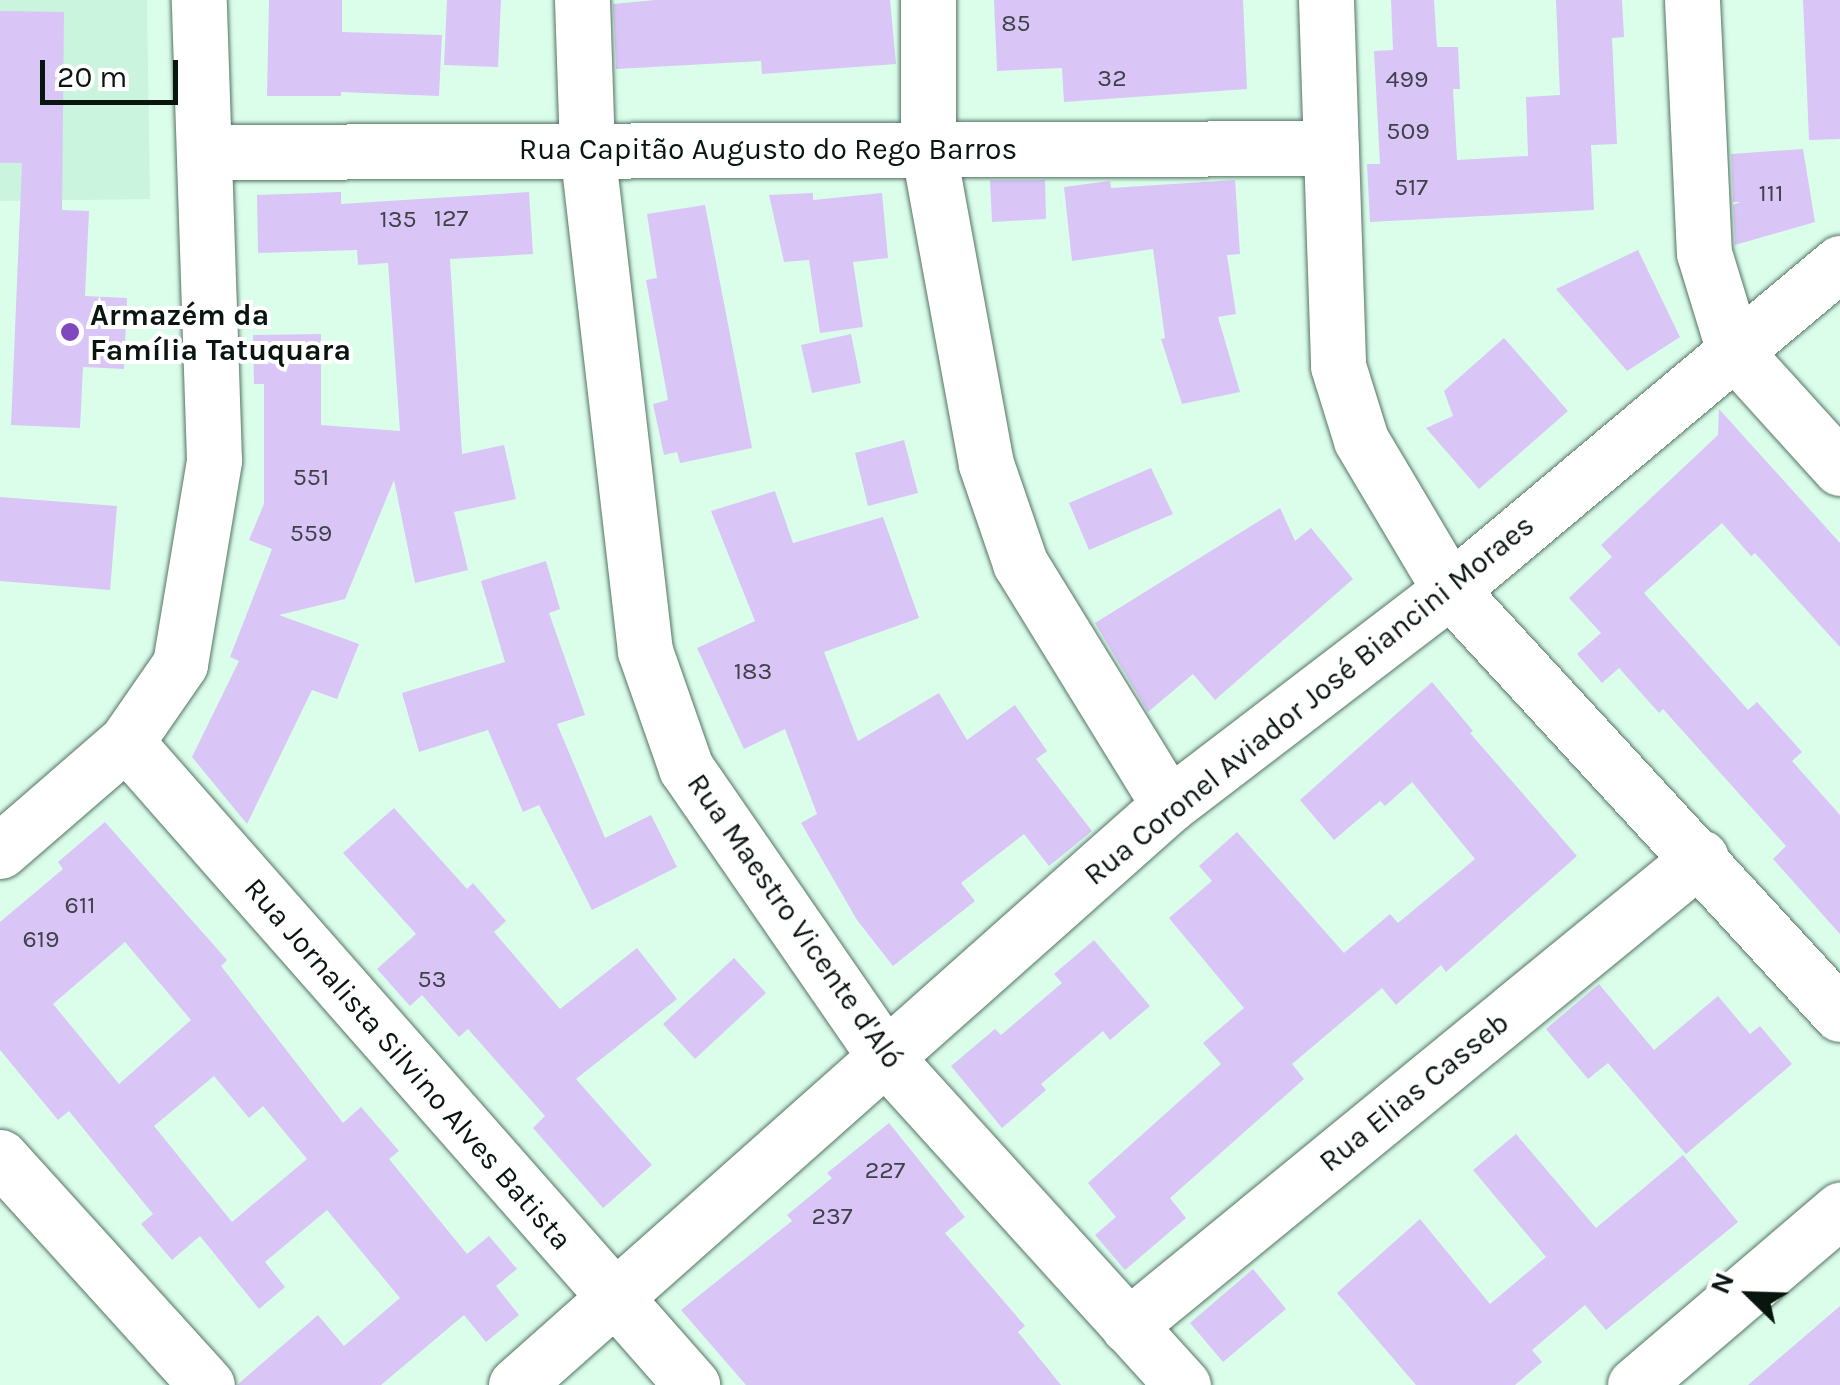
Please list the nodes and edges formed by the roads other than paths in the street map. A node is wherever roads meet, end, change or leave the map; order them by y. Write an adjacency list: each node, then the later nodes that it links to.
1 (199, 0): 9 (street)
2 (582, 0): 8 (street, Rua Maestro Vicente d'Aló)
3 (928, 0): 6 (street)
4 (1326, 0): 7 (street)
5 (1692, 0): 11 (street)
6 (928, 148): 7 (street, Rua Capitão Augusto do Rego Barros); 8 (street, Rua Capitão Augusto do Rego Barros); 15 (street)
7 (1331, 148): 13 (street)
8 (586, 149): 9 (street, Rua Capitão Augusto do Rego Barros); 19 (street, Rua Maestro Vicente d'Aló)
9 (205, 152): 14 (street)
10 (1840, 263): 11 (street, Rua Coronel Aviador José Biancini Moraes)
11 (1734, 350): 12 (street); 13 (street, Rua Coronel Aviador José Biancini Moraes)
12 (1840, 468)
13 (1450, 590): 15 (street, Rua Coronel Aviador José Biancini Moraes); 17 (street)
14 (126, 742): 16 (street); 22 (street, Rua Jornalista Silvino Alves Batista)
15 (1169, 806): 19 (street, Rua Coronel Aviador José Biancini Moraes)
16 (0, 851)
17 (1700, 858): 18 (street); 23 (street, Rua Elias Casseb)
18 (1840, 1014)
19 (886, 1058): 22 (street, Rua Coronel Aviador José Biancini Moraes); 23 (street, Rua Maestro Vicente d'Aló)
20 (0, 1157): 24 (street)
21 (1840, 1210): 28 (street)
22 (616, 1301): 25 (street, Rua Coronel Aviador José Biancini Moraes); 26 (street, Rua Jornalista Silvino Alves Batista)
23 (1128, 1326): 27 (street, Rua Maestro Vicente d'Aló)
24 (207, 1385)
25 (516, 1385)
26 (692, 1385)
27 (1184, 1385)
28 (1635, 1385)

